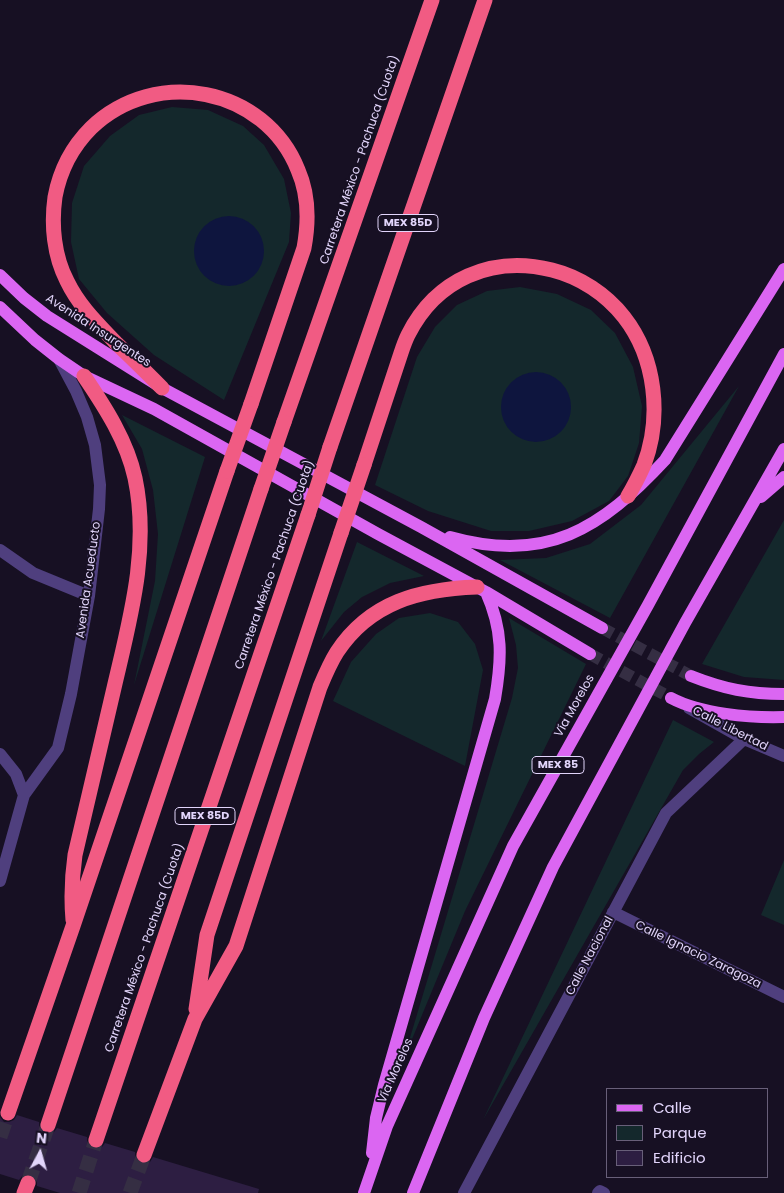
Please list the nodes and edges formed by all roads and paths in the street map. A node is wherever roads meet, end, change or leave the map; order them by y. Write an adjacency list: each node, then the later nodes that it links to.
1 (432, 0): 34 (highway, Carretera México - Pachuca (Cuota), bridge)
2 (485, 0): 35 (highway, Carretera México - Pachuca (Cuota) / MEX 85D, bridge)
3 (784, 269): 12 (main road)
4 (0, 275): 9 (main road, Avenida Insurgentes)
5 (0, 307): 7 (main road)
6 (784, 354): 37 (main road, Vía Morelos / MEX 85)
7 (59, 359): 8 (main road); 17 (street, Avenida Acueducto)
8 (84, 376): 16 (main road); 30 (highway)
9 (162, 388): 14 (main road, Avenida Insurgentes); 30 (highway, bridge)
10 (784, 449): 13 (main road, MEX 85)
11 (784, 477): 13 (main road)
12 (628, 496): 14 (main road); 32 (highway, bridge)
13 (747, 515): 39 (main road, MEX 85)
14 (421, 527): 18 (main road)
15 (0, 550): 17 (street)
16 (481, 590): 19 (main road); 32 (highway); 37 (main road)
17 (89, 596): 27 (street, Avenida Acueducto)
18 (602, 628)
19 (590, 654)
20 (691, 676): 21 (main road)
21 (784, 694)
22 (673, 699): 23 (main road); 24 (street, Calle Libertad)
23 (784, 717)
24 (744, 739): 26 (street, Calle Libertad); 29 (street, Calle Nacional)
25 (0, 754): 27 (street)
26 (784, 756)
27 (24, 795): 28 (street, Avenida Acueducto)
28 (0, 881)
29 (613, 912): 31 (street, Calle Ignacio Zaragoza); 40 (street, Calle Nacional)
30 (73, 926): 33 (highway)
31 (784, 997)
32 (195, 1019): 36 (highway)
33 (8, 1112)
34 (48, 1125)
35 (96, 1140)
36 (144, 1155)
37 (371, 1172): 38 (main road, Vía Morelos / MEX 85)
38 (364, 1193)
39 (413, 1193)
40 (464, 1193)
41 (598, 1193): 42 (street)
42 (604, 1193)

